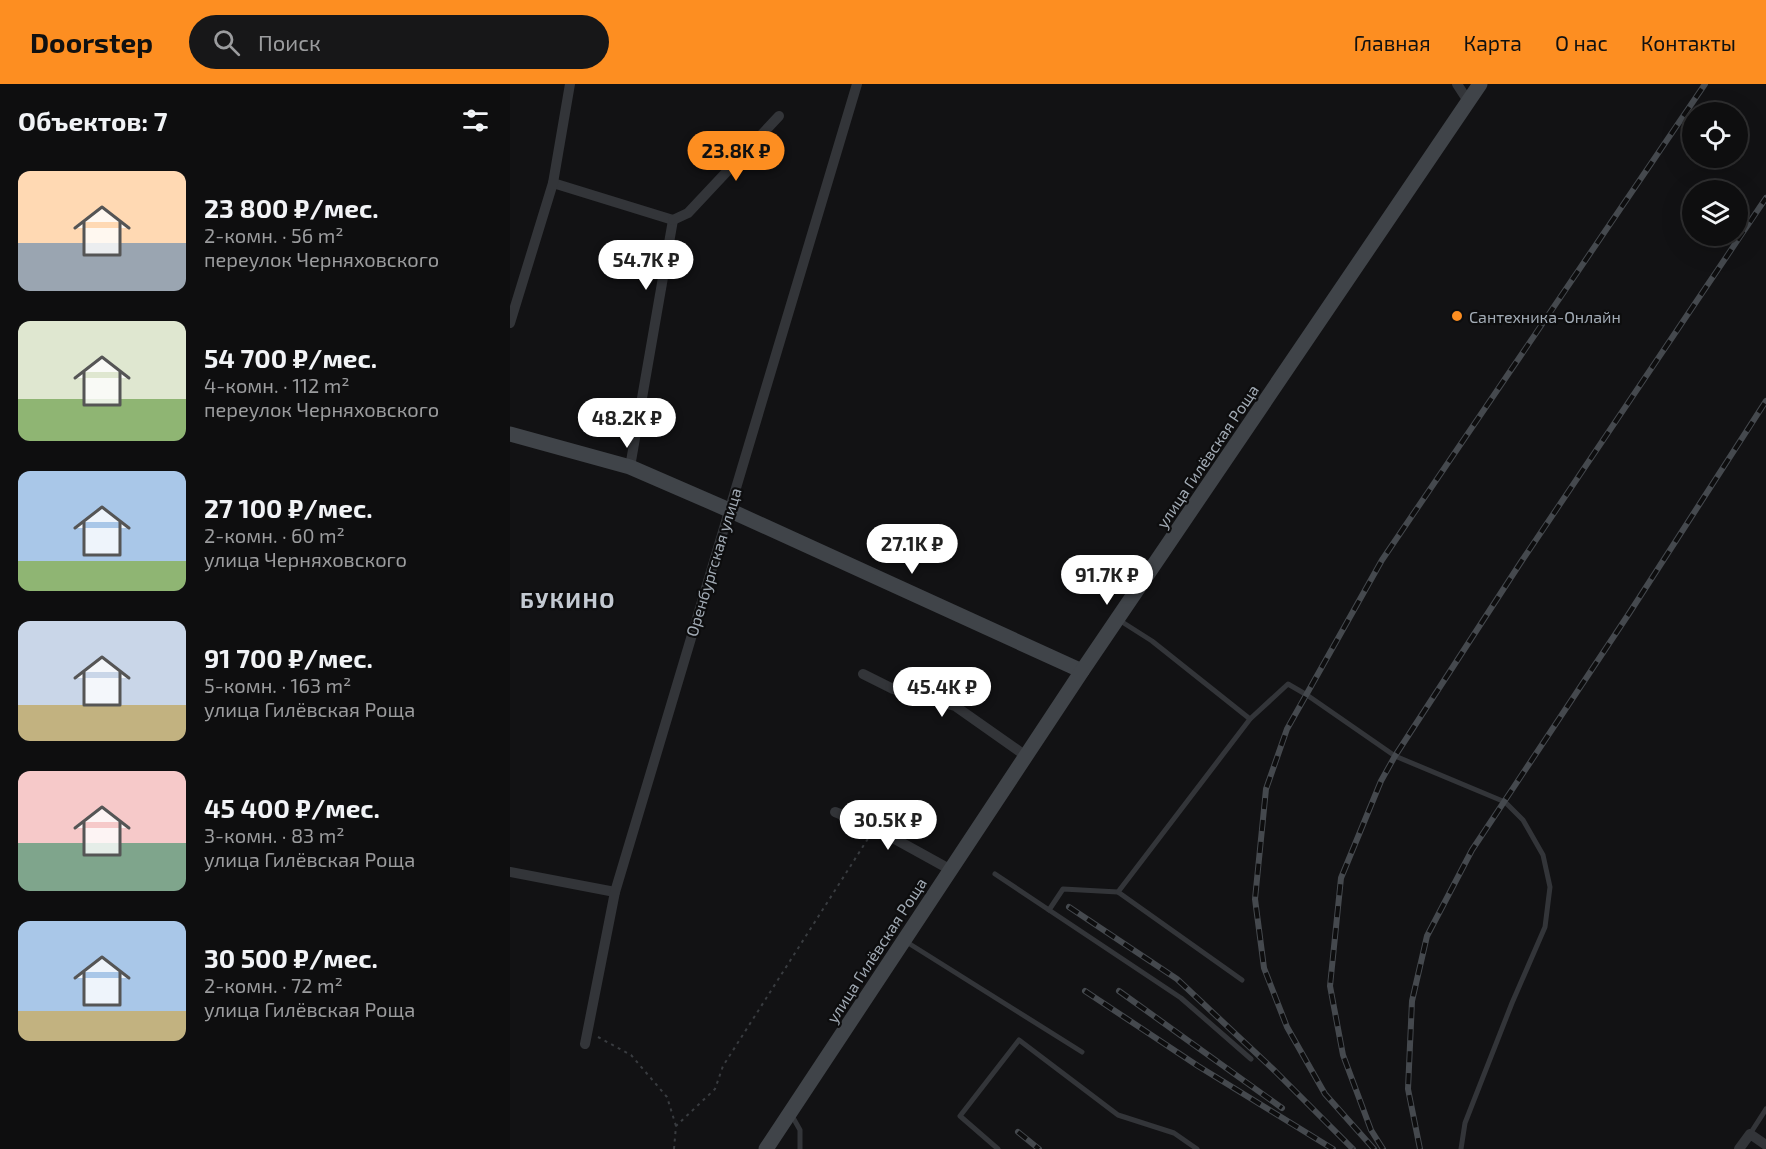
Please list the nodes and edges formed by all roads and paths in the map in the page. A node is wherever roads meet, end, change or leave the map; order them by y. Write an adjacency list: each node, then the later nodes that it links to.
1 (570, 84): 7 (street)
2 (857, 84): 12 (street, Оренбургская улица)
3 (1457, 84): 5 (street)
4 (1480, 84): 5 (street, улица Гилёвская Роща)
5 (1468, 101): 13 (street, улица Гилёвская Роща)
6 (779, 116): 8 (street)
7 (553, 183): 8 (street); 9 (street)
8 (673, 220): 11 (street)
9 (510, 323)
10 (510, 434): 11 (street)
11 (630, 467): 12 (street)
12 (729, 510): 14 (street); 23 (street, Оренбургская улица)
13 (1118, 620): 14 (street, улица Гилёвская Роща); 16 (lane)
14 (1082, 670): 17 (street, улица Гилёвская Роща)
15 (863, 674): 17 (street)
16 (1250, 719): 24 (lane); 42 (lane)
17 (1026, 756): 20 (street, улица Гилёвская Роща)
18 (835, 812): 19 (street)
19 (874, 828): 20 (street); 34 (path)
20 (951, 870): 26 (street, улица Гилёвская Роща)
21 (510, 872): 23 (street)
22 (994, 874): 25 (lane)
23 (615, 892): 28 (street, Оренбургская улица)
24 (1118, 892): 25 (lane); 27 (lane)
25 (1049, 910): 31 (lane)
26 (904, 940): 30 (lane); 33 (street, улица Гилёвская Роща)
27 (1242, 980)
28 (588, 1032): 29 (street, Оренбургская улица); 34 (path)
29 (585, 1044)
30 (1082, 1052)
31 (1251, 1059)
32 (1766, 1109): 35 (lane)
33 (790, 1112): 38 (street, улица Гилёвская Роща); 39 (lane)
34 (676, 1126): 37 (path)
35 (1750, 1134): 36 (street); 43 (street)
36 (1766, 1145)
37 (674, 1149)
38 (766, 1149)
39 (800, 1149)
40 (998, 1149): 41 (lane)
41 (1197, 1149)
42 (1461, 1149)
43 (1739, 1149)

